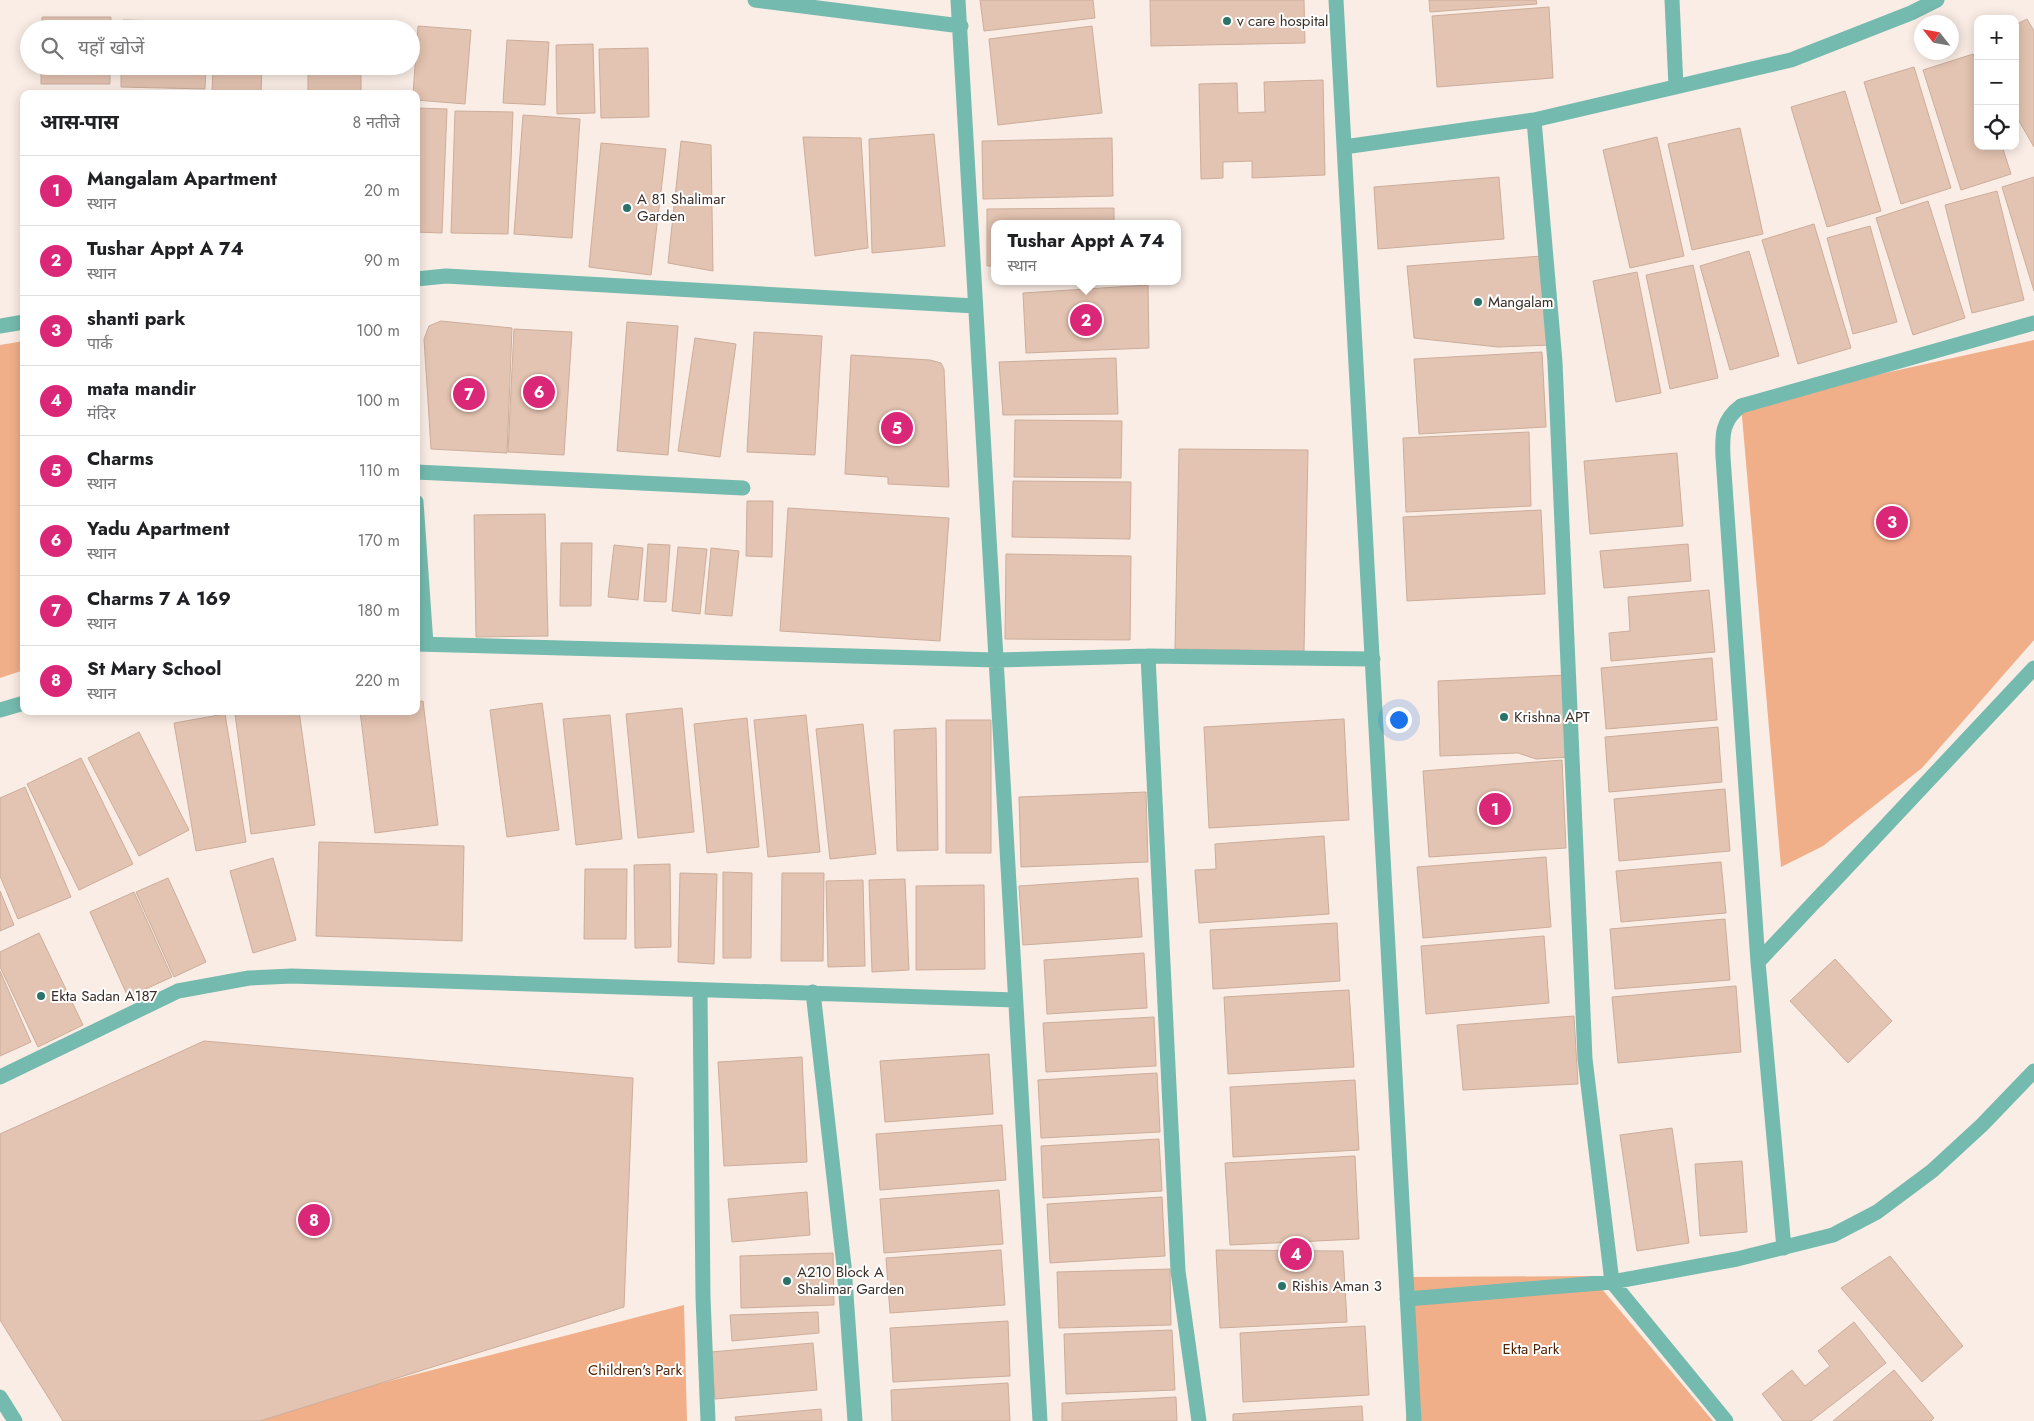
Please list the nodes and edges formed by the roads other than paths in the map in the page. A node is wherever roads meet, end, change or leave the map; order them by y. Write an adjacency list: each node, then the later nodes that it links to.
1 (755, 0): 6 (street)
2 (958, 0): 6 (street)
3 (1336, 0): 9 (street)
4 (1672, 0): 7 (street)
5 (1937, 0): 7 (street)
6 (961, 26): 11 (street)
7 (1676, 87): 8 (street)
8 (1534, 120): 9 (street); 32 (street)
9 (1344, 147): 20 (street)
10 (420, 279): 11 (street)
11 (975, 306): 21 (street)
12 (20, 323): 14 (street)
13 (2033, 325): 25 (street)
14 (0, 326)
15 (420, 472): 16 (street)
16 (743, 488)
17 (420, 616): 18 (street)
18 (421, 644): 21 (street)
19 (1148, 656): 20 (street); 21 (street); 39 (street)
20 (1373, 659): 33 (street)
21 (996, 660): 28 (street)
22 (2034, 668): 25 (street)
23 (20, 704): 24 (street)
24 (0, 710)
25 (1758, 962): 31 (street)
26 (700, 991): 27 (street); 30 (street); 36 (street)
27 (813, 992): 28 (street); 37 (street)
28 (1015, 1000): 38 (street)
29 (2034, 1071): 31 (street)
30 (0, 1076)
31 (1784, 1248): 32 (street)
32 (1612, 1282): 33 (street); 41 (street)
33 (1407, 1298): 40 (street)
34 (0, 1397): 35 (street)
35 (15, 1421)
36 (708, 1421)
37 (855, 1421)
38 (1040, 1421)
39 (1199, 1421)
40 (1414, 1421)
41 (1726, 1421)

